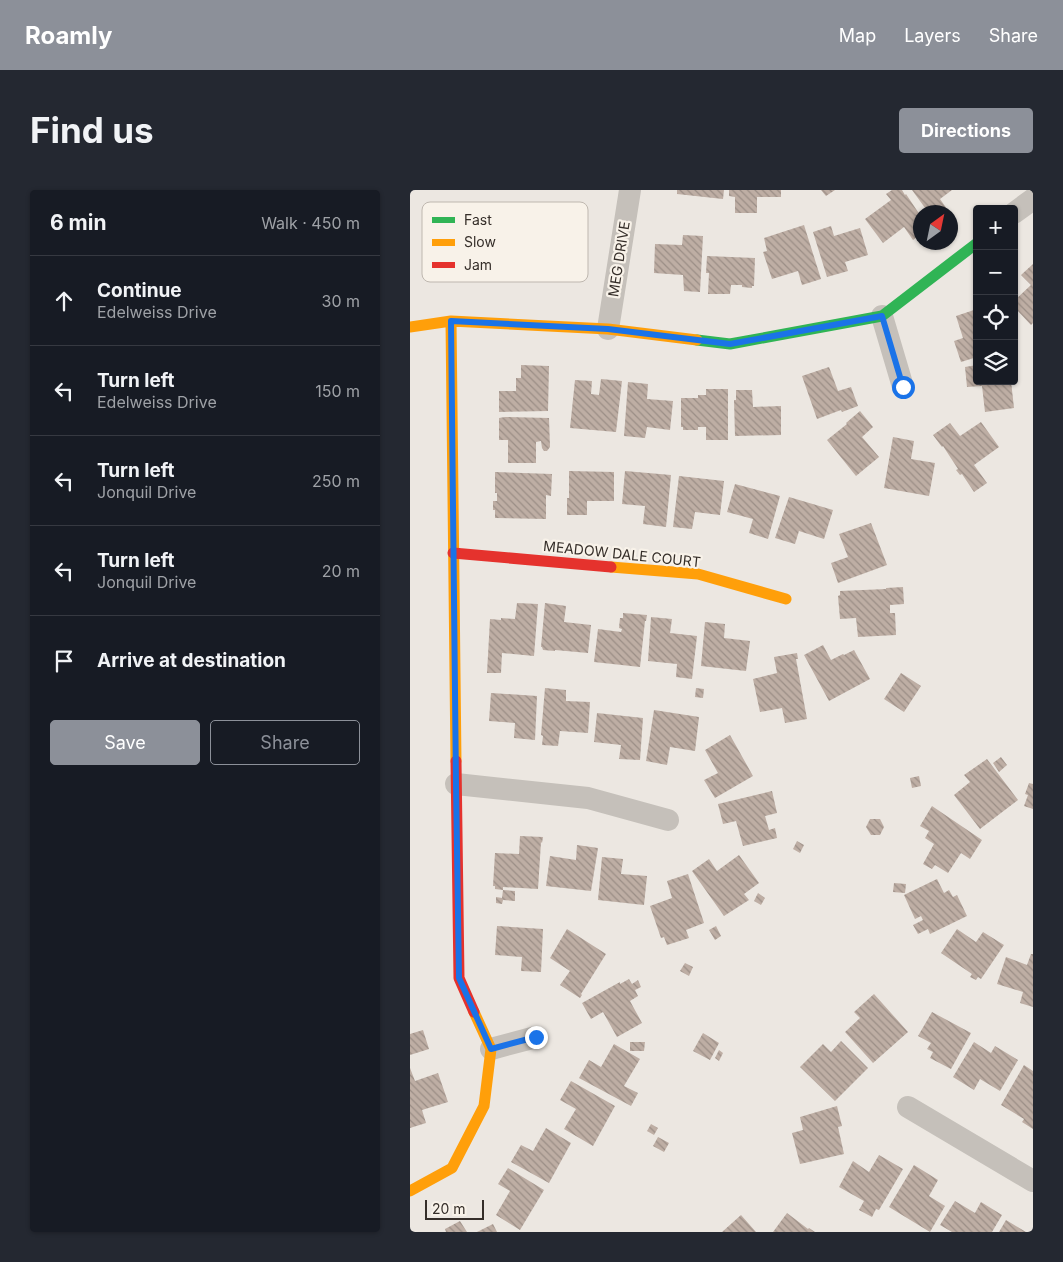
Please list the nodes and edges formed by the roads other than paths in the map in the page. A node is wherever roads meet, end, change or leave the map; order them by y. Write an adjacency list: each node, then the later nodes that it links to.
1 (630, 190): 8 (street, MEG DRIVE)
2 (1033, 199): 3 (street)
3 (1018, 210)
4 (973, 246): 5 (street)
5 (882, 316): 8 (street); 9 (street)
6 (451, 321): 7 (street); 8 (street); 10 (street)
7 (410, 328)
8 (608, 329)
9 (903, 387)
10 (453, 553): 11 (street, MEADOW DALE COURT); 12 (street)
11 (786, 599)
12 (456, 784): 13 (street); 15 (street)
13 (668, 820)
14 (536, 1037): 15 (street)
15 (491, 1049): 18 (street)
16 (908, 1107): 17 (street)
17 (1033, 1181)
18 (410, 1191)

